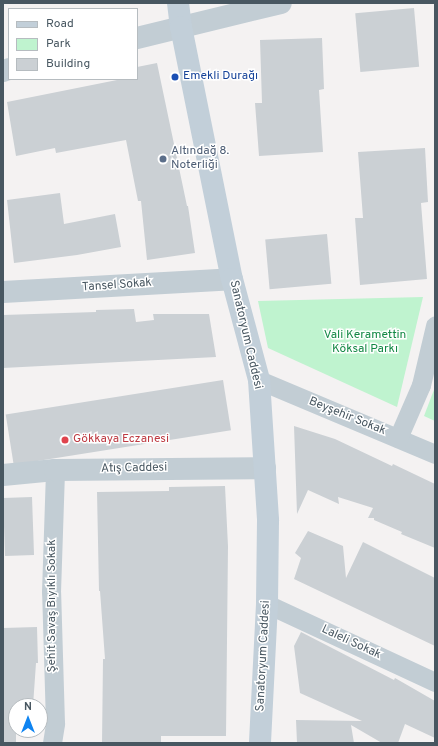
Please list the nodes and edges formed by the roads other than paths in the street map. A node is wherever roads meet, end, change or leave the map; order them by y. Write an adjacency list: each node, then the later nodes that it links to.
1 (178, 3): 3 (main road, Sanatoryum Caddesi)
2 (281, 3): 3 (street)
3 (181, 27): 4 (street); 5 (main road, Sanatoryum Caddesi)
4 (138, 38)
5 (232, 279): 6 (street, Tansel Sokak); 8 (main road, Sanatoryum Caddesi)
6 (3, 292)
7 (435, 326): 9 (street)
8 (259, 380): 9 (street, Beyşehir Sokak); 11 (main road, Sanatoryum Caddesi)
9 (398, 438): 10 (street, Beyşehir Sokak)
10 (435, 454)
11 (265, 468): 12 (street, Atış Caddesi); 14 (main road, Sanatoryum Caddesi)
12 (55, 470): 13 (street, Atış Caddesi); 16 (street, Şehit Savaş Bıyıklı Sokak)
13 (3, 475)
14 (267, 604): 15 (street, Laleli Sokak); 17 (main road, Sanatoryum Caddesi)
15 (435, 682)
16 (52, 743)
17 (260, 743)

